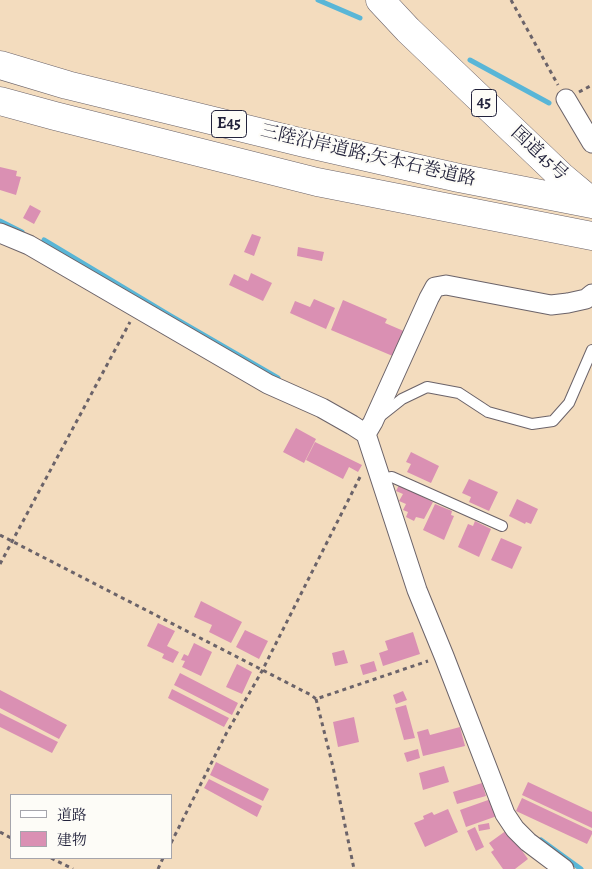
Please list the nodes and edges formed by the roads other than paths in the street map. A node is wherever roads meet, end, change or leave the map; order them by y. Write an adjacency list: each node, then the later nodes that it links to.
1 (380, 0): 6 (highway, 国道45号 / 45)
2 (0, 65): 6 (highway, 三陸沿岸道路;矢本石巻道路 / E45)
3 (566, 99): 5 (street)
4 (0, 100): 8 (highway, 三陸沿岸道路;矢本石巻道路 / E45)
5 (592, 143)
6 (592, 203)
7 (0, 233): 11 (street)
8 (592, 236)
9 (592, 294): 11 (street)
10 (592, 350): 11 (lane)
11 (370, 428): 12 (street)
12 (380, 479): 13 (lane); 14 (street)
13 (502, 526)
14 (564, 869)

